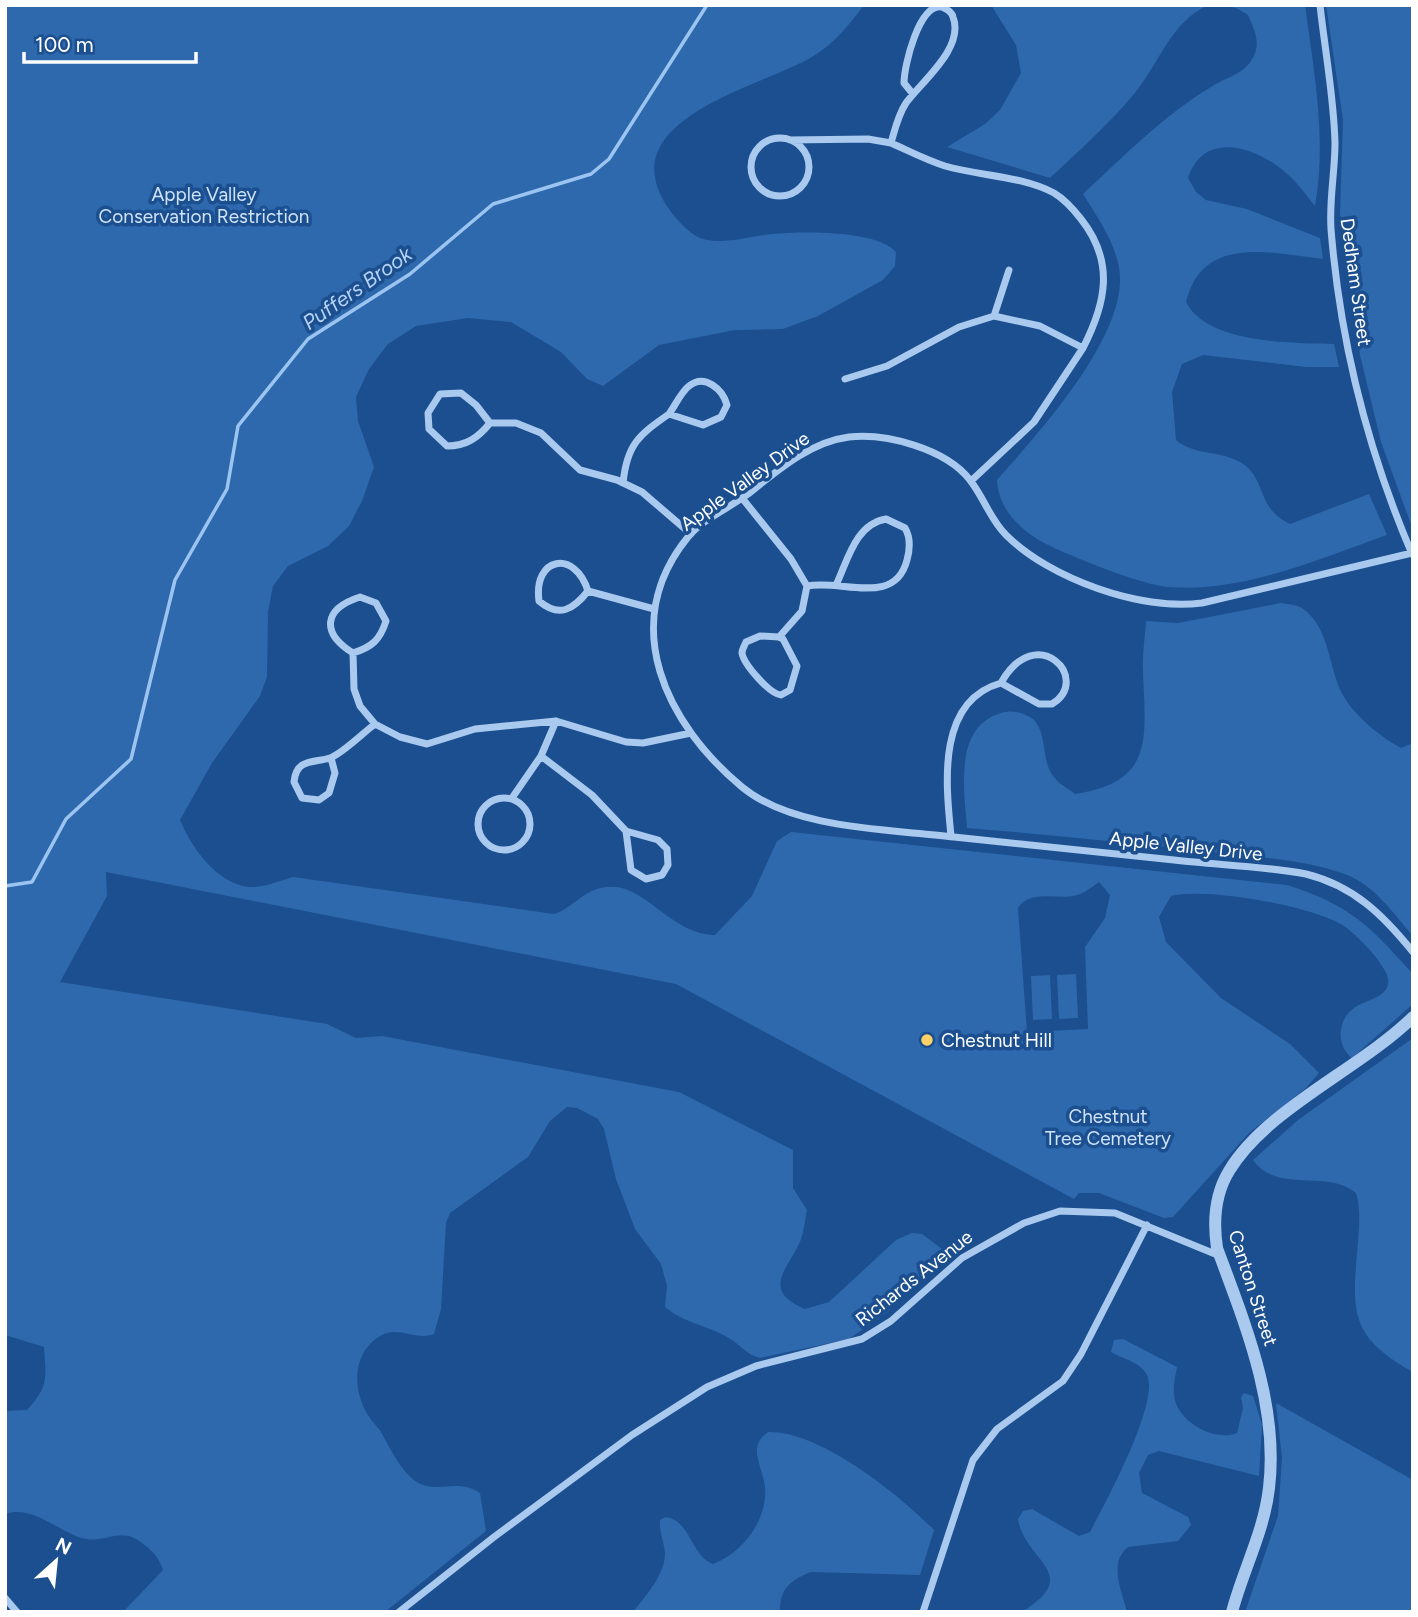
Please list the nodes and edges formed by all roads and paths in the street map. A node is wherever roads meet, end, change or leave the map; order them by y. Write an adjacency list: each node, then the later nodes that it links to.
1 (1320, 5): 15 (street, Dedham Street)
2 (913, 93): 2 (street); 4 (street)
3 (790, 141): 3 (street); 4 (street)
4 (891, 143): 7 (street)
5 (1009, 270): 6 (street)
6 (995, 316): 7 (street); 8 (street)
7 (1083, 348): 11 (street)
8 (845, 379)
9 (669, 414): 9 (street); 12 (street)
10 (490, 424): 10 (street); 12 (street)
11 (971, 481): 13 (street, Apple Valley Drive); 15 (street, Apple Valley Drive)
12 (623, 482): 14 (street)
13 (742, 498): 14 (street, Apple Valley Drive); 17 (street)
14 (691, 534): 19 (street, Apple Valley Drive)
15 (1412, 554)
16 (837, 583): 16 (street); 17 (street)
17 (807, 586): 20 (street)
18 (588, 591): 18 (street); 19 (street)
19 (654, 609): 25 (street, Apple Valley Drive)
20 (779, 637): 20 (street)
21 (353, 653): 21 (street); 24 (street)
22 (1001, 684): 22 (street); 30 (street)
23 (556, 721): 24 (street); 25 (street); 26 (street)
24 (375, 724): 27 (street)
25 (691, 733): 30 (street, Apple Valley Drive)
26 (541, 757): 28 (street); 29 (street)
27 (331, 758): 27 (street)
28 (512, 798): 28 (street)
29 (626, 831): 29 (street)
30 (951, 836): 31 (street, Apple Valley Drive)
31 (1413, 952)
32 (1413, 1017): 34 (street, Canton Street)
33 (1147, 1225): 34 (street, Richards Avenue); 37 (street, Richards Avenue); 38 (street)
34 (1220, 1256): 39 (street, Canton Street)
35 (5, 1598): 36 (street)
36 (16, 1612)
37 (399, 1612)
38 (923, 1612)
39 (1232, 1612)

